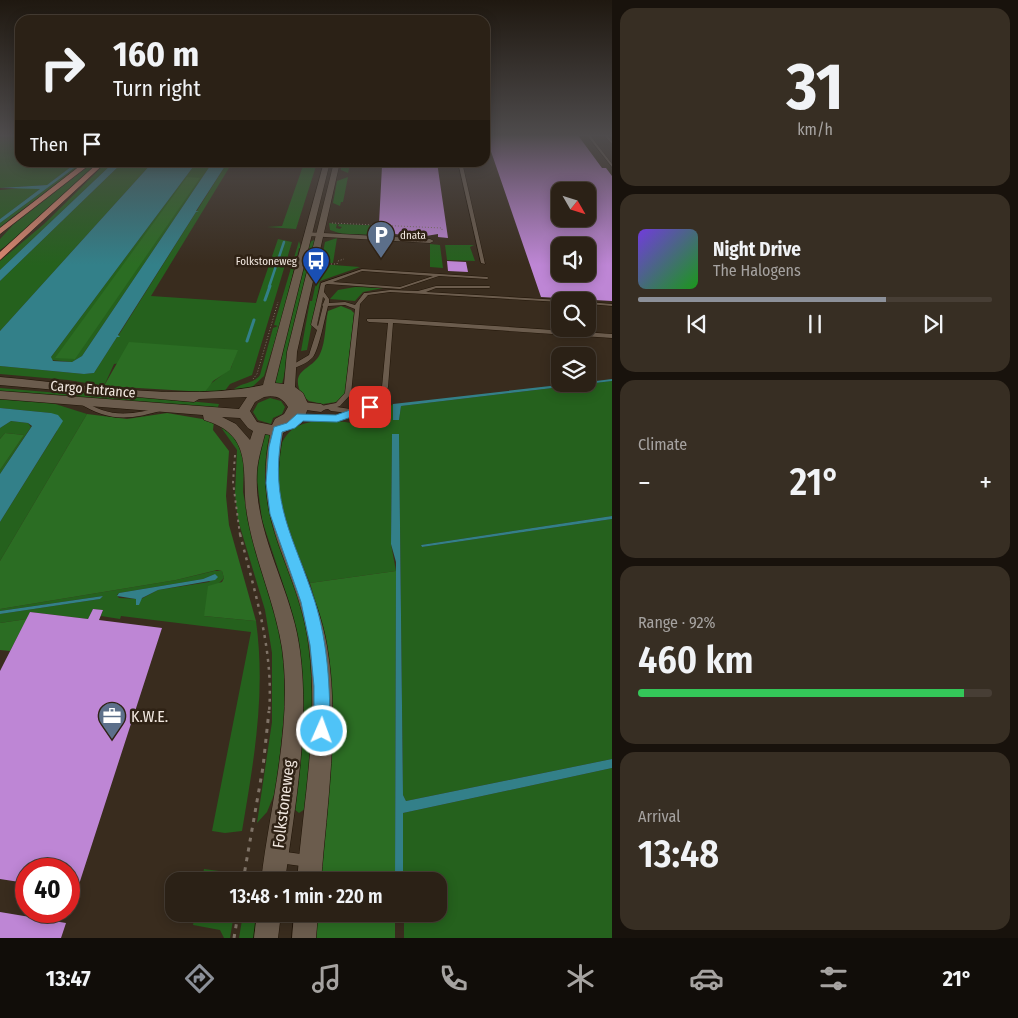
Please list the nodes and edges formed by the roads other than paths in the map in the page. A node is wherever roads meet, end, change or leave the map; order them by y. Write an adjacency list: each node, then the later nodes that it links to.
1 (70, 178): 8 (highway)
2 (86, 178): 11 (highway)
3 (323, 178): 6 (street)
4 (333, 178): 7 (street)
5 (464, 178): 13 (lane)
6 (315, 207): 7 (lane); 9 (street)
7 (327, 208): 9 (street)
8 (0, 232)
9 (314, 234): 10 (street); 29 (street); 31 (street)
10 (430, 241)
11 (0, 257)
12 (439, 275): 13 (lane); 14 (lane); 14 (lane)
13 (487, 278): 15 (lane)
14 (324, 282): 16 (lane)
15 (489, 287): 17 (lane); 18 (lane)
16 (321, 292): 21 (lane); 23 (lane)
17 (418, 293): 18 (lane); 24 (lane)
18 (491, 298): 19 (lane)
19 (551, 301)
20 (596, 303): 22 (lane)
21 (326, 304): 23 (lane); 24 (lane); 27 (lane)
22 (612, 304)
23 (318, 306): 27 (lane)
24 (358, 308): 35 (lane)
25 (369, 320): 26 (lane)
26 (391, 321): 28 (lane); 38 (lane)
27 (318, 330): 29 (lane)
28 (612, 336)
29 (290, 368): 32 (street)
30 (0, 381): 34 (street, Cargo Entrance)
31 (268, 390): 32 (street); 34 (street, Cargo Entrance); 36 (street); 41 (street)
32 (289, 390): 39 (street)
33 (0, 395): 37 (street, Cargo Entrance)
34 (186, 396): 36 (street, Cargo Entrance)
35 (321, 408): 38 (lane); 39 (street)
36 (246, 409): 37 (street, Cargo Entrance); 40 (street)
37 (180, 410): 42 (street, Cargo Entrance)
38 (363, 410): 39 (lane)
39 (302, 412): 41 (street)
40 (260, 428): 41 (street); 42 (street, Folkstoneweg)
41 (278, 430): 44 (street, Folkstoneweg)
42 (250, 471): 43 (street, Folkstoneweg)
43 (276, 856): 44 (lane, Folkstoneweg); 45 (street, Folkstoneweg)
44 (310, 871)
45 (275, 872)
46 (268, 922): 48 (street)
47 (305, 922): 49 (street)
48 (266, 938)
49 (304, 938)

